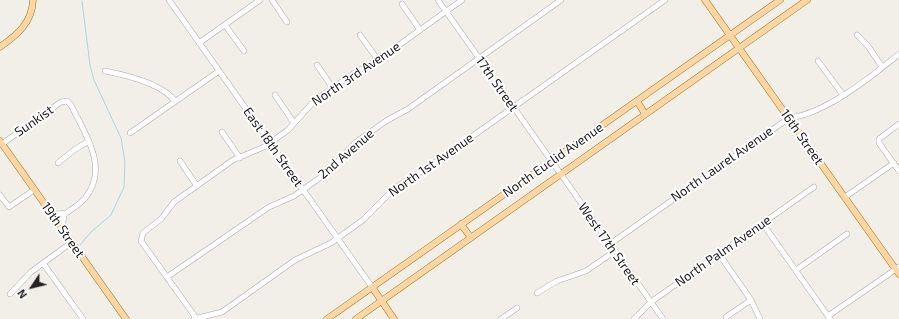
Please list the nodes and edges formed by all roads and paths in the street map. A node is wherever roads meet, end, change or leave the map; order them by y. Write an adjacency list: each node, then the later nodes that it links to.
1 (33, 0): 21 (main road)
2 (170, 0): 20 (street, East 18th Street)
3 (260, 0): 15 (street)
4 (272, 0): 14 (street)
5 (438, 0): 13 (street, 17th Street)
6 (462, 0): 13 (street, North 3rd Avenue)
7 (561, 0): 25 (street, 2nd Avenue)
8 (665, 0): 37 (street, North 1st Avenue)
9 (705, 0): 18 (main road, 16th Street)
10 (780, 0): 18 (main road, North Euclid Avenue)
11 (807, 0): 22 (main road, North Euclid Avenue)
12 (402, 4): 16 (street)
13 (446, 12): 16 (street, North 3rd Avenue); 25 (street, 17th Street)
14 (287, 22)
15 (225, 25): 20 (street); 23 (street)
16 (420, 30): 26 (street, North 3rd Avenue)
17 (360, 34): 26 (street)
18 (730, 35): 22 (main road, 16th Street); 36 (main road, North Euclid Avenue)
19 (857, 35): 29 (street)
20 (200, 43): 31 (street, East 18th Street)
21 (0, 47)
22 (739, 48): 38 (main road, North Euclid Avenue); 39 (main road, 16th Street)
23 (244, 51)
24 (899, 54): 29 (street, North Laurel Avenue)
25 (478, 58): 37 (street, 17th Street); 58 (street, 2nd Avenue)
26 (378, 60): 32 (street, North 3rd Avenue)
27 (818, 62): 34 (street)
28 (317, 65): 32 (street)
29 (882, 67): 34 (street, North Laurel Avenue)
30 (105, 71): 35 (street)
31 (219, 71): 35 (street); 46 (street, East 18th Street)
32 (332, 87): 40 (street, North 3rd Avenue)
33 (275, 95): 40 (street)
34 (843, 95): 39 (street, North Laurel Avenue)
35 (175, 101): 43 (street)
36 (636, 101): 38 (main road); 49 (main road, North Euclid Avenue)
37 (513, 108): 49 (street, 17th Street); 68 (street, North 1st Avenue)
38 (646, 114): 54 (main road, North Euclid Avenue)
39 (789, 118): 60 (main road, 16th Street); 70 (street, North Laurel Avenue)
40 (294, 123): 46 (street, North 3rd Avenue)
41 (899, 124): 51 (street)
42 (222, 132): 47 (street)
43 (130, 133)
44 (89, 141): 45 (street, Sunkist); 50 (street); 62 (street)
45 (1, 142): 57 (main road, 19th Street)
46 (270, 143): 47 (street, North 3rd Avenue); 58 (street, East 18th Street)
47 (240, 158): 55 (street, North 3rd Avenue)
48 (180, 161): 55 (street)
49 (551, 161): 52 (street, 17th Street); 63 (main road, North Euclid Avenue)
50 (58, 163)
51 (894, 163): 53 (street); 60 (street)
52 (556, 168): 54 (street, West 17th Street)
53 (899, 171)
54 (560, 174): 67 (main road, North Euclid Avenue); 70 (street, West 17th Street)
55 (197, 186): 77 (street, North 3rd Avenue)
56 (814, 187): 64 (street, North Palm Avenue)
57 (34, 190): 59 (street); 61 (main road, 19th Street)
58 (303, 190): 68 (street, East 18th Street); 77 (street, 2nd Avenue)
59 (0, 195)
60 (845, 197): 74 (main road, 16th Street)
61 (50, 212): 62 (street); 65 (main road, 19th Street)
62 (66, 213): 65 (street)
63 (461, 224): 67 (main road); 78 (main road, North Euclid Avenue)
64 (763, 224): 72 (street, North Palm Avenue); 75 (street)
65 (62, 228): 69 (main road, 19th Street)
66 (847, 234): 75 (street)
67 (471, 238): 82 (main road, North Euclid Avenue)
68 (338, 239): 78 (street, East 18th Street); 89 (street, North 1st Avenue)
69 (72, 242): 73 (street); 88 (main road, 19th Street)
70 (610, 244): 71 (street, West 17th Street)
71 (615, 251): 79 (street); 83 (street, West 17th Street)
72 (719, 254): 81 (street); 83 (street, North Palm Avenue)
73 (43, 263): 80 (street); 87 (street)
74 (897, 268): 76 (main road, 16th Street); 86 (street)
75 (796, 270): 86 (street)
76 (899, 274)
77 (167, 278): 89 (street)
78 (372, 288): 82 (main road, East 18th Street); 90 (main road, North Euclid Avenue)
79 (537, 293)
80 (10, 294)
81 (751, 300): 85 (street); 96 (street)
82 (381, 301): 91 (main road, North Euclid Avenue); 92 (main road, East 18th Street)
83 (651, 302): 94 (street, North Palm Avenue); 95 (street, West 17th Street)
84 (517, 308): 93 (street)
85 (726, 317)
86 (829, 317)
87 (83, 319)
88 (126, 319)
89 (195, 319)
90 (327, 319)
91 (356, 319)
92 (394, 319)
93 (501, 319)
94 (634, 319)
95 (663, 319)
96 (760, 319)

